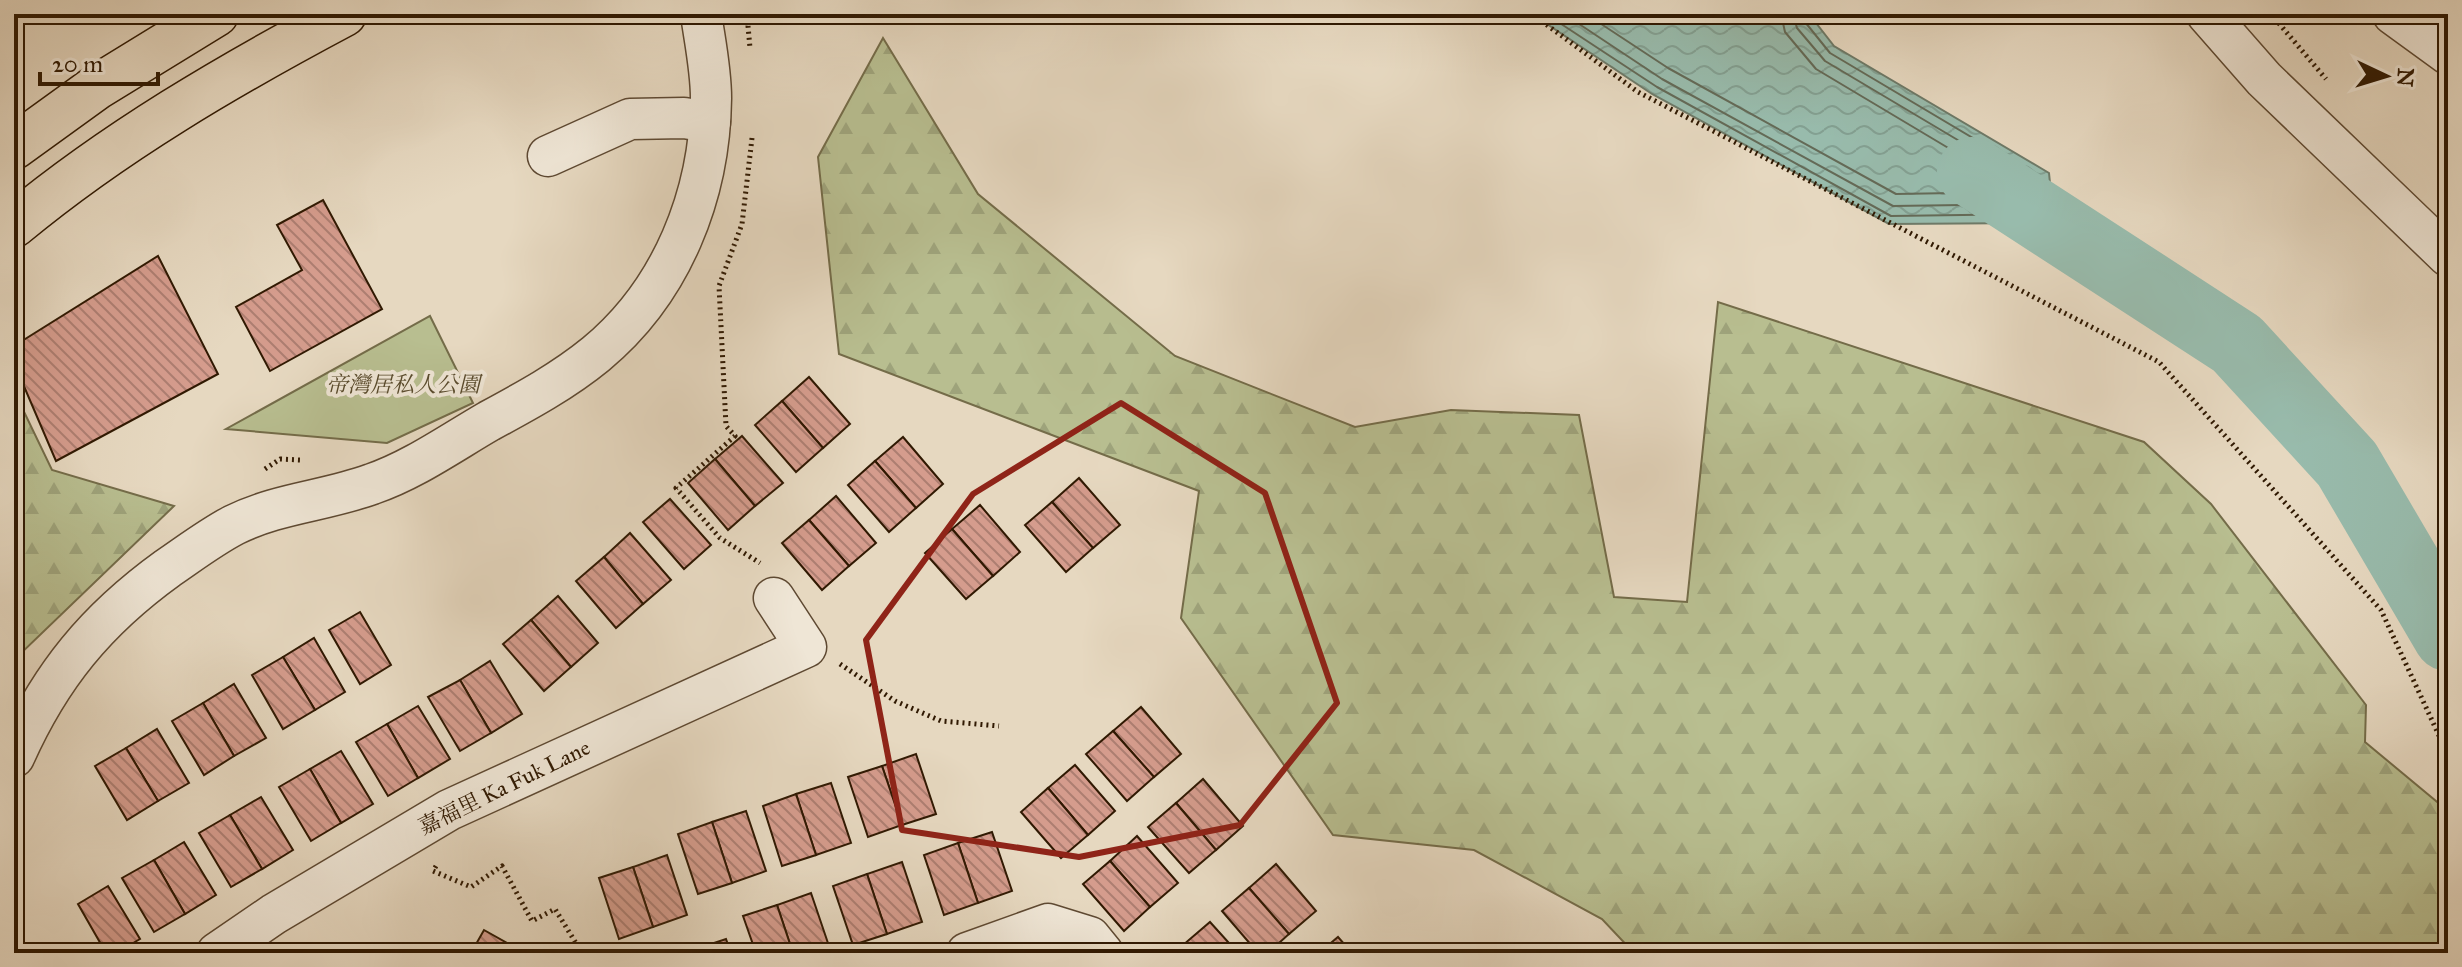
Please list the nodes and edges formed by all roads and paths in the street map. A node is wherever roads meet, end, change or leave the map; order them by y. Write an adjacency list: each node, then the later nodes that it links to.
1 (216, 14): 11 (main road)
2 (344, 14): 13 (main road)
3 (701, 14): 10 (street)
4 (1532, 14): 21 (path)
5 (2207, 14): 14 (street)
6 (2271, 14): 9 (path)
7 (2393, 14): 8 (street)
8 (2448, 54)
9 (2328, 81)
10 (710, 122): 12 (street); 22 (street)
11 (14, 147)
12 (548, 156)
13 (14, 225)
14 (2448, 256)
15 (719, 286): 18 (path)
16 (308, 460): 17 (path)
17 (258, 474)
18 (774, 598): 24 (street, 嘉福里 Ka Fuk Lane)
19 (845, 666): 20 (path)
20 (999, 726)
21 (2448, 755)
22 (14, 757)
23 (433, 871): 25 (path)
24 (217, 953)
25 (582, 953)
26 (967, 953): 27 (street)
27 (1103, 953)

